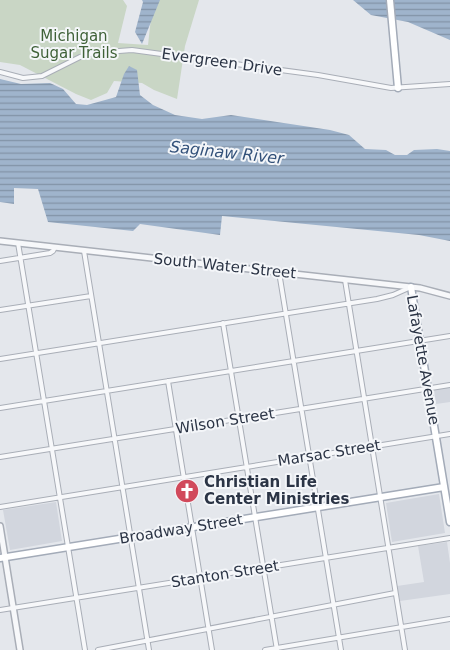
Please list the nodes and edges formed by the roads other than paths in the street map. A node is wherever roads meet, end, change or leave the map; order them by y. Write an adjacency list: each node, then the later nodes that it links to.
1 (390, 0): 4 (main road)
2 (0, 72): 4 (street, Evergreen Drive)
3 (450, 84): 4 (street, Evergreen Drive)
4 (398, 88)
5 (0, 241): 6 (street, South Water Street)
6 (18, 243): 7 (street, South Water Street); 9 (street)
7 (55, 247): 8 (street, South Water Street); 9 (street)
8 (84, 251): 11 (street, South Water Street); 14 (street)
9 (20, 257): 10 (street); 17 (street)
10 (0, 261)
11 (279, 272): 12 (street, South Water Street); 19 (street)
12 (345, 280): 13 (street, South Water Street); 16 (street)
13 (411, 287): 15 (street, South Water Street); 16 (street); 22 (main road, Lafayette Avenue)
14 (91, 296): 17 (street); 23 (street)
15 (450, 296)
16 (348, 303): 19 (street); 24 (street)
17 (29, 306): 18 (street); 25 (street)
18 (0, 310)
19 (286, 313): 20 (street); 27 (street)
20 (223, 323): 23 (street); 28 (street)
21 (450, 336): 22 (street)
22 (420, 341): 24 (street); 31 (main road, Lafayette Avenue)
23 (98, 344): 25 (street); 32 (street)
24 (356, 351): 27 (street); 33 (street)
25 (36, 354): 26 (street); 34 (street)
26 (0, 359)
27 (294, 361): 28 (street); 36 (street)
28 (231, 371): 29 (street); 37 (street)
29 (168, 381): 32 (street); 38 (street)
30 (450, 385): 31 (street, Wilson Street)
31 (428, 388): 33 (street, Wilson Street); 40 (main road, Lafayette Avenue)
32 (106, 391): 34 (street); 41 (street)
33 (364, 399): 36 (street, Wilson Street); 42 (street)
34 (44, 401): 35 (street); 43 (street)
35 (0, 408)
36 (302, 409): 37 (street, Wilson Street); 44 (street)
37 (238, 419): 38 (street, Wilson Street); 46 (street)
38 (176, 429): 41 (street, Wilson Street); 47 (street)
39 (450, 434): 40 (street, Marsac Street)
40 (436, 436): 42 (street, Marsac Street); 49 (main road, Lafayette Avenue)
41 (114, 439): 43 (street, Wilson Street); 48 (street)
42 (372, 446): 44 (street, Marsac Street); 51 (street)
43 (52, 449): 45 (street, Wilson Street); 50 (street)
44 (309, 456): 46 (street, Marsac Street); 53 (street)
45 (0, 457)
46 (246, 467): 47 (street, Marsac Street); 54 (street)
47 (184, 477): 48 (street, Marsac Street); 57 (street)
48 (122, 486): 50 (street, Marsac Street); 58 (street)
49 (447, 486): 51 (main road, Broadway Street); 55 (main road, Lafayette Avenue)
50 (60, 497): 52 (street, Marsac Street); 60 (street)
51 (380, 497): 53 (main road, Broadway Street); 61 (street)
52 (0, 506)
53 (317, 507): 54 (main road, Broadway Street); 63 (street)
54 (254, 518): 57 (main road, Broadway Street); 64 (street)
55 (450, 522)
56 (0, 526): 62 (street)
57 (192, 528): 58 (main road, Broadway Street); 65 (street)
58 (130, 538): 60 (main road, Broadway Street); 66 (street)
59 (450, 538): 61 (street, Stanton Street)
60 (68, 547): 62 (main road, Broadway Street); 68 (street)
61 (388, 548): 63 (street, Stanton Street); 67 (street)
62 (3, 558): 70 (street)
63 (326, 558): 64 (street, Stanton Street); 69 (street)
64 (263, 567): 65 (street, Stanton Street); 72 (street)
65 (201, 578): 66 (street, Stanton Street); 75 (street)
66 (139, 588): 68 (street, Stanton Street); 77 (street)
67 (395, 593): 69 (street); 74 (street)
68 (76, 597): 70 (street, Stanton Street); 80 (street)
69 (334, 605): 72 (street); 76 (street)
70 (14, 608): 71 (street, Stanton Street); 79 (street)
71 (0, 610)
72 (271, 617): 75 (street); 78 (street)
73 (450, 620): 74 (street)
74 (401, 628): 76 (street); 86 (street)
75 (209, 629): 77 (street); 83 (street)
76 (339, 638): 78 (street); 85 (street)
77 (148, 641): 81 (street); 82 (street)
78 (276, 649): 84 (street)
79 (20, 650)
80 (84, 650)
81 (98, 650)
82 (149, 650)
83 (212, 650)
84 (266, 650)
85 (341, 650)
86 (405, 650)

